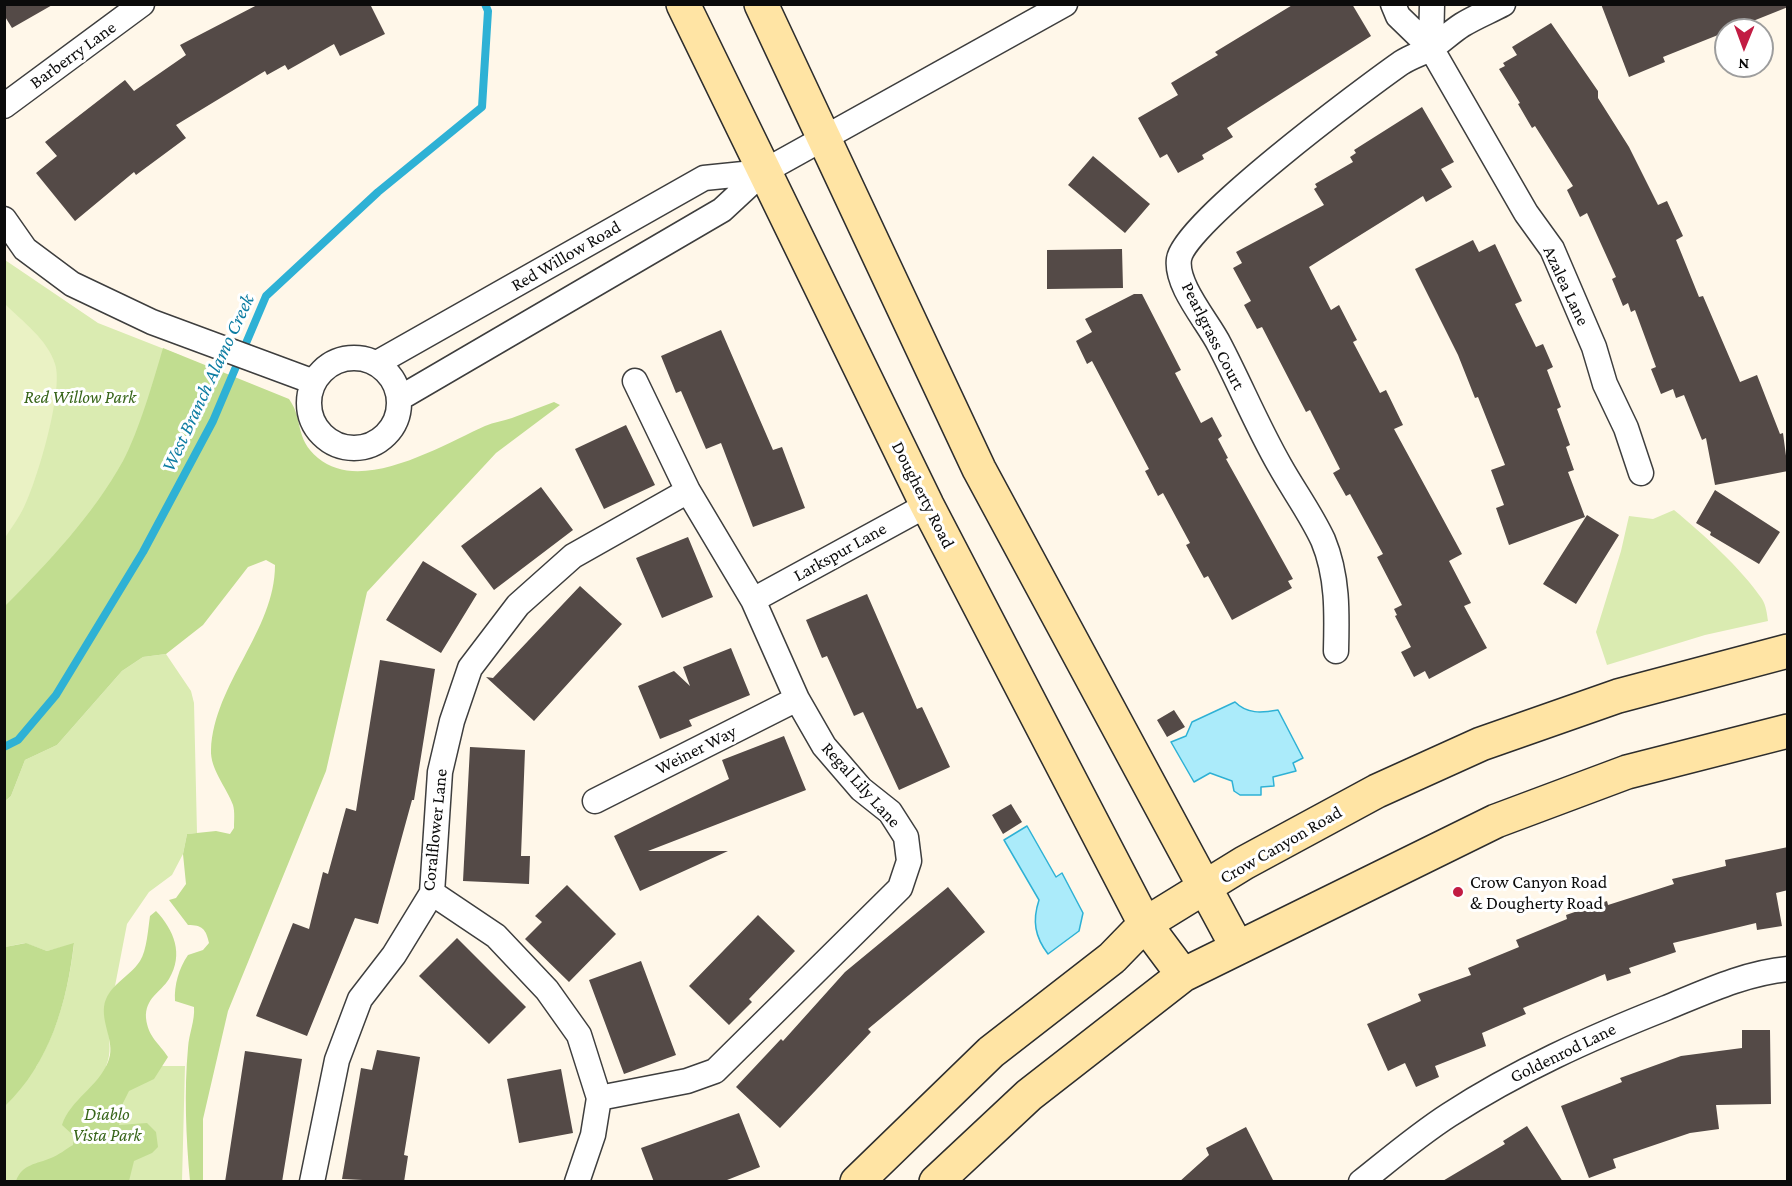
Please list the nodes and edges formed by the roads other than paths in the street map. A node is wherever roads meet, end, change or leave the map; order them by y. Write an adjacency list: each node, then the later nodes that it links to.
1 (142, 4): 9 (street, Barberry Lane)
2 (683, 4): 11 (main road, Dougherty Road)
3 (761, 4): 10 (main road)
4 (1065, 4): 10 (street, Red Willow Road)
5 (1393, 4): 8 (street, Azalea Lane)
6 (1432, 4): 8 (street)
7 (1503, 4): 8 (street)
8 (1431, 48): 17 (street, Azalea Lane); 21 (street, Pearlgrass Court)
9 (4, 106)
10 (825, 138): 11 (street, Red Willow Road); 26 (main road)
11 (763, 172): 13 (street, Red Willow Road); 16 (street, Red Willow Road); 19 (main road, Dougherty Road)
12 (4, 219): 15 (street)
13 (377, 363): 15 (street); 16 (street)
14 (635, 381): 18 (street, Regal Lily Lane)
15 (314, 382): 16 (street)
16 (400, 398)
17 (1641, 473)
18 (688, 491): 20 (street, Regal Lily Lane); 27 (street, Coralflower Lane)
19 (927, 505): 20 (street, Larkspur Lane); 28 (main road, Dougherty Road)
20 (753, 600): 23 (street, Regal Lily Lane)
21 (1336, 651)
22 (1788, 651): 26 (main road, Crow Canyon Road)
23 (797, 699): 25 (street, Weiner Way); 32 (street, Regal Lily Lane)
24 (1788, 731): 29 (main road)
25 (595, 801)
26 (1205, 889): 28 (main road, Crow Canyon Road); 29 (main road)
27 (432, 893): 32 (street); 34 (street, Coralflower Lane)
28 (1145, 924): 31 (main road, Dougherty Road); 36 (main road, Crow Canyon Road)
29 (1237, 947): 31 (main road)
30 (1788, 969): 33 (street, Goldenrod Lane)
31 (1182, 975): 37 (main road)
32 (598, 1098): 35 (street)
33 (1374, 1178)
34 (312, 1182)
35 (577, 1182)
36 (857, 1182)
37 (936, 1182)

